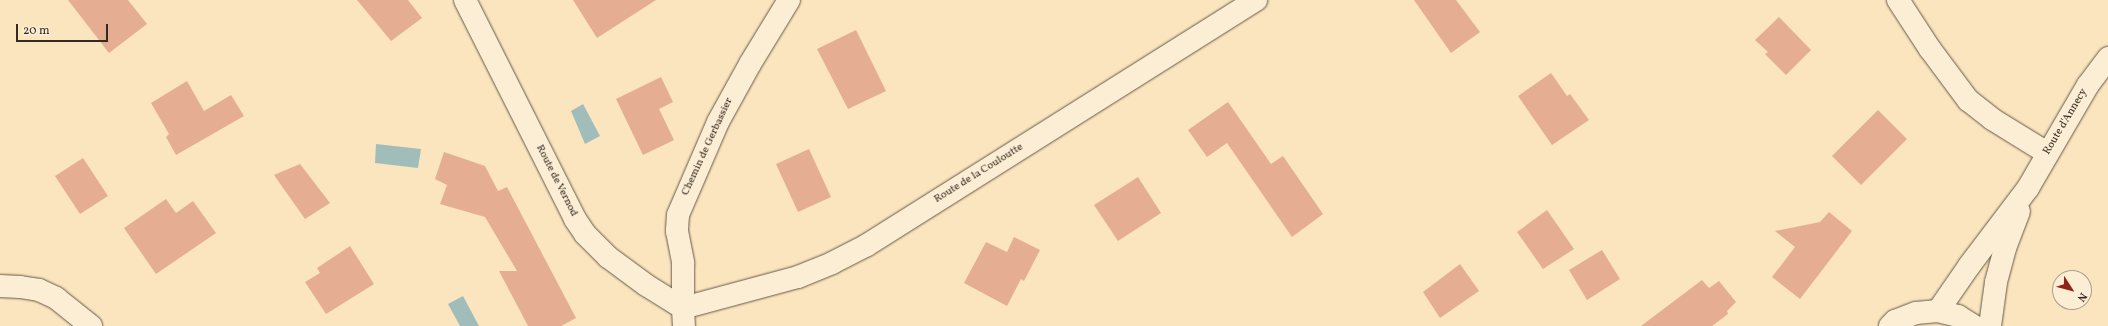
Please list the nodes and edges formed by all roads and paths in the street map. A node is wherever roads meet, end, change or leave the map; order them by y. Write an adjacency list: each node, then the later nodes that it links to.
1 (465, 0): 10 (street, Route de Vernod)
2 (789, 0): 10 (street, Chemin de Gerbassier)
3 (1256, 0): 10 (street, Route de la Couloutte)
4 (1898, 0): 6 (street)
5 (2108, 58): 6 (street, Route d'Annecy)
6 (2047, 153): 7 (street, Route d'Annecy)
7 (2028, 188): 9 (street, Route d'Annecy); 14 (street, Route d'Annecy)
8 (0, 286): 11 (street)
9 (1938, 311): 12 (street); 13 (street)
10 (684, 317)
11 (91, 326)
12 (1890, 326)
13 (1974, 326)
14 (1990, 326)

